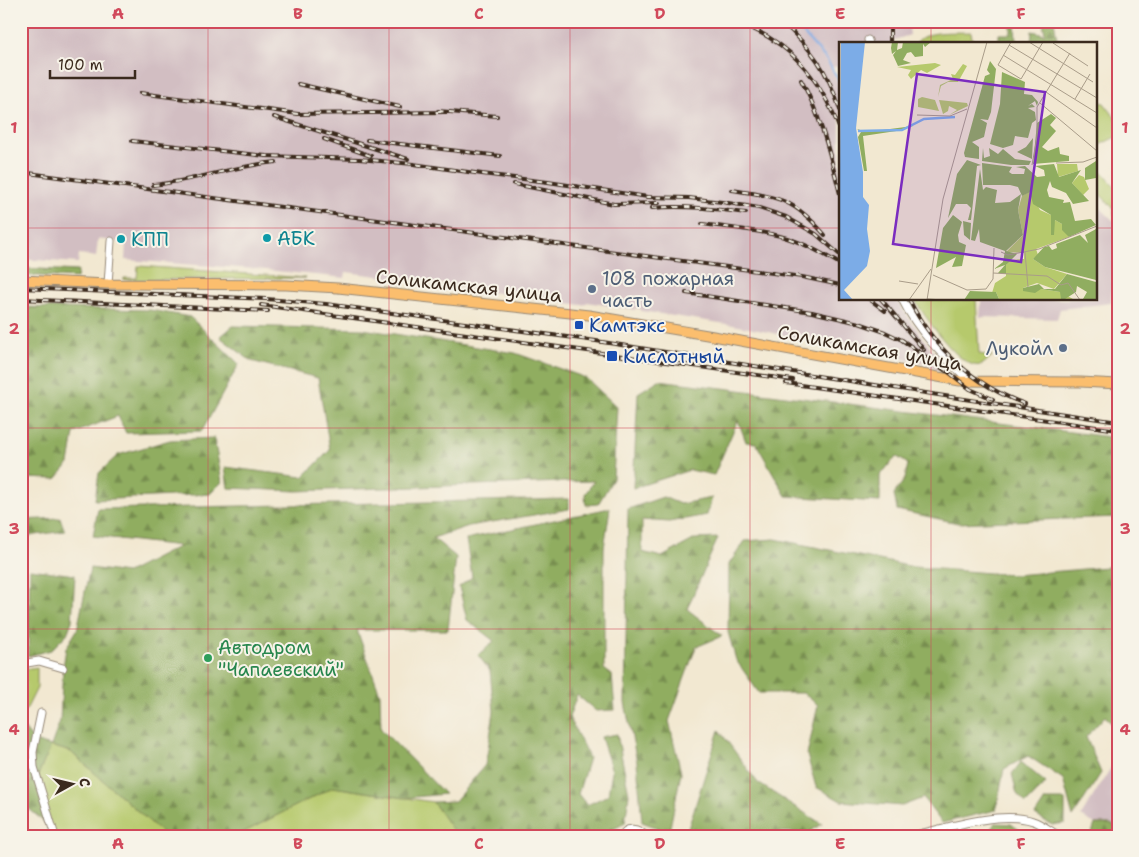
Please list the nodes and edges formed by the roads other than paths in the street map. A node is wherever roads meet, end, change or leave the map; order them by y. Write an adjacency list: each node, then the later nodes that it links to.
1 (111, 241): 3 (street)
2 (21, 280): 3 (main road, Соликамская улица)
3 (108, 284): 5 (main road, Соликамская улица)
4 (903, 300): 5 (street)
5 (971, 382): 6 (main road, Соликамская улица)
6 (1118, 384)
7 (21, 664): 8 (street)
8 (63, 668)
9 (41, 713): 11 (street)
10 (1058, 835): 14 (street)
11 (55, 836)
12 (622, 836): 13 (street)
13 (645, 836)
14 (912, 836)

